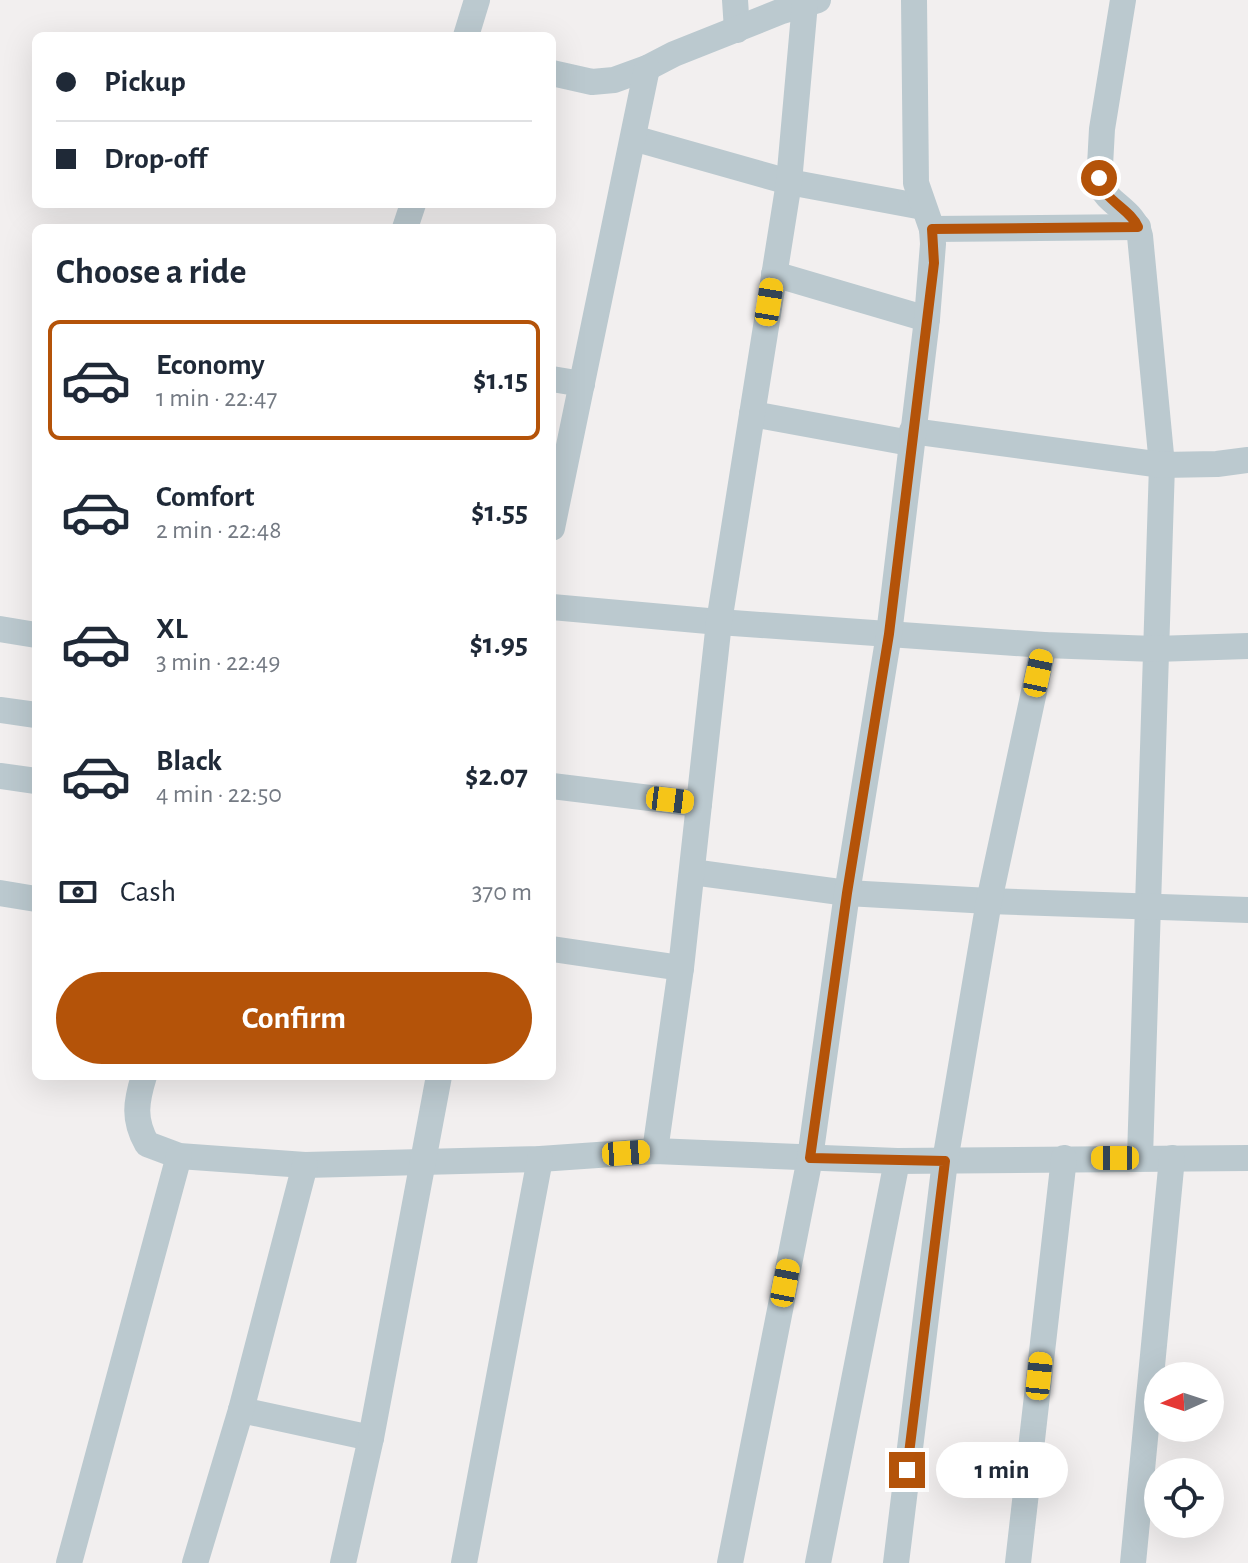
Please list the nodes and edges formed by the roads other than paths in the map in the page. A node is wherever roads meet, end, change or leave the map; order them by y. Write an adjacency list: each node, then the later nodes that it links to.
1 (477, 0): 7 (street)
2 (735, 0): 6 (street)
3 (914, 0): 12 (street)
4 (1123, 0): 13 (street)
5 (812, 2): 6 (street); 11 (street)
6 (737, 30): 8 (street)
7 (467, 32)
8 (647, 68): 9 (street); 10 (street)
9 (556, 74)
10 (633, 138): 11 (street); 17 (street)
11 (789, 182): 12 (street); 14 (street)
12 (927, 218): 13 (street); 15 (street)
13 (1138, 227): 21 (street)
14 (774, 274): 15 (street); 18 (street)
15 (927, 319): 19 (street)
16 (556, 380): 17 (street)
17 (582, 384): 22 (street)
18 (752, 414): 19 (street); 24 (street)
19 (911, 437): 21 (street); 27 (street)
20 (1248, 460): 21 (street)
21 (1162, 465): 30 (street)
22 (556, 509)
23 (556, 607): 24 (street)
24 (719, 622): 27 (street); 36 (street)
25 (0, 629): 26 (street)
26 (32, 634)
27 (889, 634): 28 (street); 39 (street)
28 (1044, 645): 30 (street); 41 (street)
29 (1248, 646): 30 (street)
30 (1155, 649): 42 (street)
31 (0, 710): 32 (street)
32 (32, 714)
33 (0, 776): 34 (street)
34 (32, 780)
35 (556, 786): 36 (street)
36 (699, 804): 37 (street)
37 (692, 872): 39 (street); 45 (street)
38 (0, 893): 40 (street)
39 (847, 893): 41 (street); 51 (street)
40 (32, 898)
41 (989, 901): 42 (street); 58 (street)
42 (1150, 906): 43 (street); 50 (street)
43 (1248, 910)
44 (556, 950): 45 (street)
45 (681, 968): 48 (street)
46 (143, 1080): 49 (street)
47 (438, 1080): 56 (street)
48 (655, 1151): 51 (street); 55 (street)
49 (179, 1156): 59 (street); 62 (street)
50 (1140, 1157): 52 (street); 53 (street)
51 (810, 1158): 57 (street); 66 (street)
52 (1064, 1158): 58 (street); 69 (street)
53 (1172, 1158): 54 (street); 70 (street)
54 (1248, 1158)
55 (540, 1159): 56 (street); 65 (street)
56 (422, 1160): 59 (street); 61 (street)
57 (897, 1161): 58 (street); 67 (street)
58 (945, 1161): 68 (street)
59 (305, 1165): 60 (street)
60 (241, 1410): 61 (street); 63 (street)
61 (371, 1438): 64 (street)
62 (69, 1563)
63 (195, 1563)
64 (343, 1563)
65 (464, 1563)
66 (730, 1563)
67 (818, 1563)
68 (896, 1563)
69 (1018, 1563)
70 (1133, 1563)

